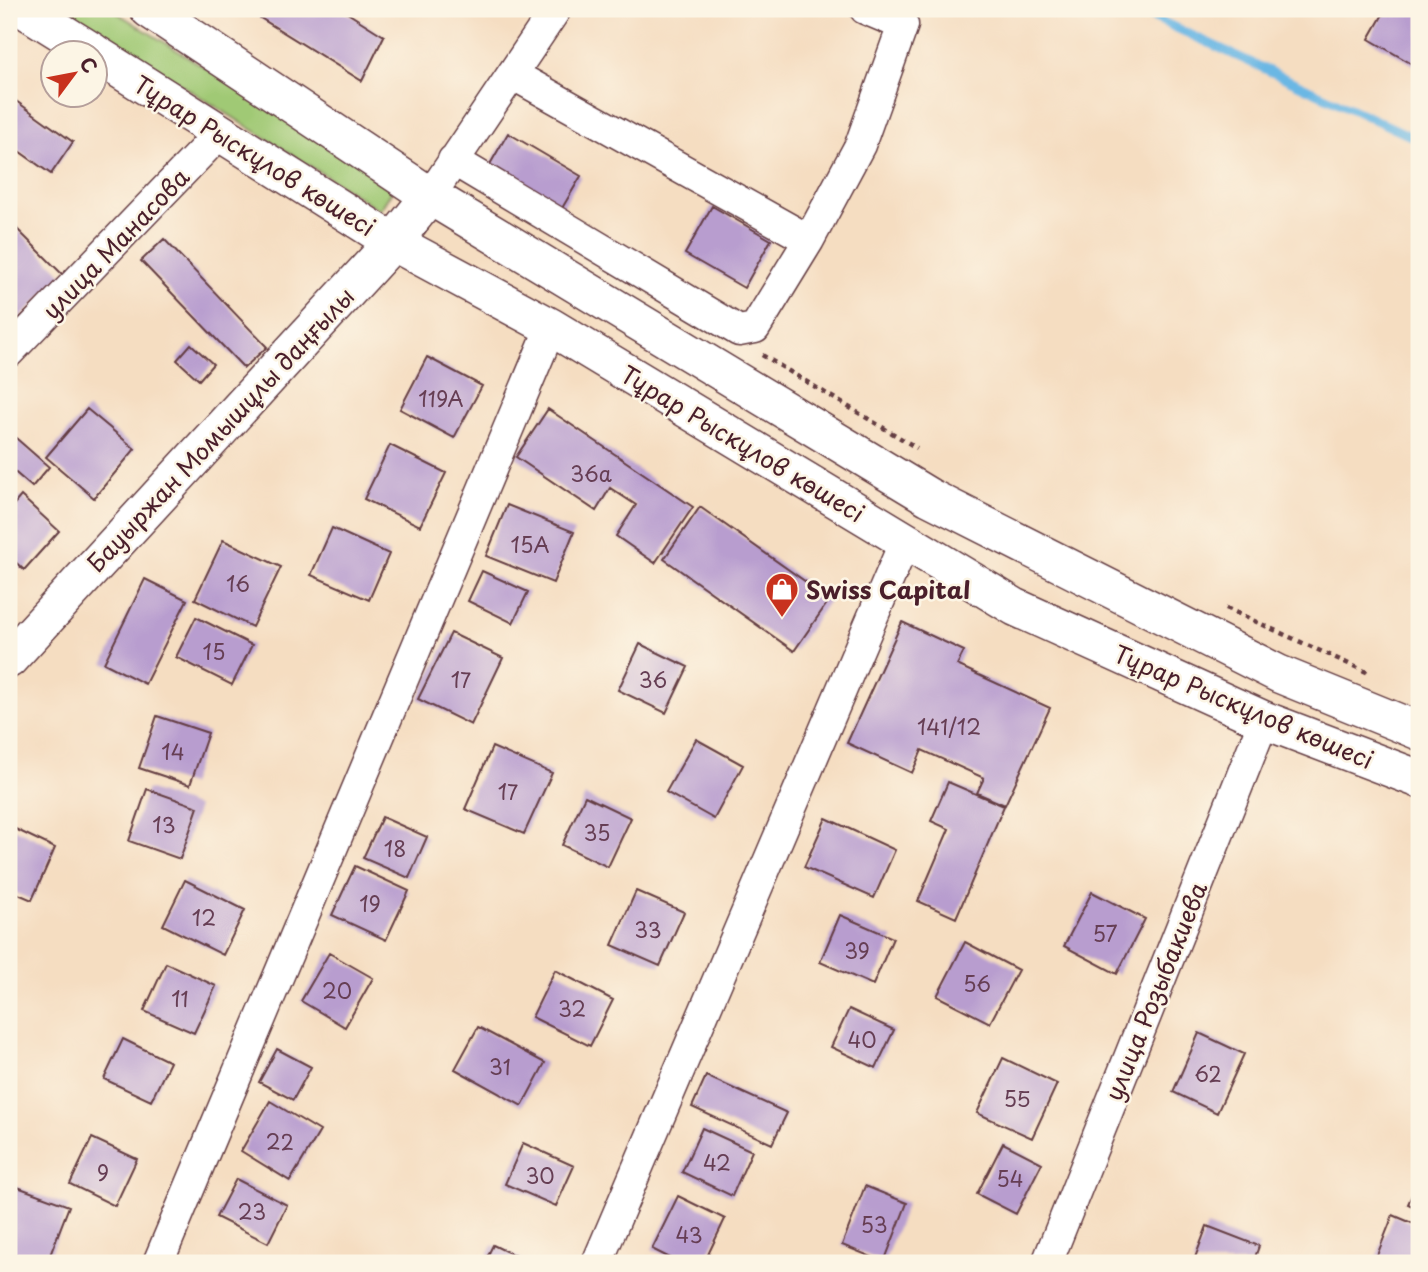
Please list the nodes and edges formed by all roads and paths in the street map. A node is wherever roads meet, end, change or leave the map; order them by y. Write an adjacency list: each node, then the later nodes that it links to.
1 (24, 9): 5 (main road, Тұрар Рыскұлов көшесі)
2 (149, 9): 10 (main road, Тұрар Рыскұлов көшесі)
3 (556, 9): 7 (street)
4 (865, 9): 11 (street)
5 (70, 38)
6 (108, 62): 8 (main road, Тұрар Рыскұлов көшесі)
7 (512, 74): 9 (street); 11 (street)
8 (220, 133): 12 (main road, Тұрар Рыскұлов көшесі); 14 (street, улица Манасова)
9 (453, 160): 10 (street); 11 (street)
10 (429, 196): 12 (main road, Бауыржан Момышұлы даңғылы); 18 (main road, Тұрар Рыскұлов көшесі)
11 (809, 240)
12 (393, 242): 13 (main road, Тұрар Рыскұлов көшесі); 21 (main road, Бауыржан Момышұлы даңғылы)
13 (551, 327): 17 (main road, Тұрар Рыскұлов көшесі); 26 (street)
14 (9, 352)
15 (759, 353): 16 (path)
16 (926, 454)
17 (905, 541): 20 (main road, Тұрар Рыскұлов көшесі); 27 (street)
18 (1036, 552): 20 (main road); 24 (main road, Тұрар Рыскұлов көшесі)
19 (1219, 605): 22 (path)
20 (1015, 607): 23 (main road, Тұрар Рыскұлов көшесі)
21 (9, 659)
22 (1378, 677)
23 (1264, 720): 25 (main road, Тұрар Рыскұлов көшесі); 28 (street, улица Розыбакиева)
24 (1419, 731)
25 (1419, 779)
26 (158, 1263)
27 (597, 1263)
28 (1047, 1263)

